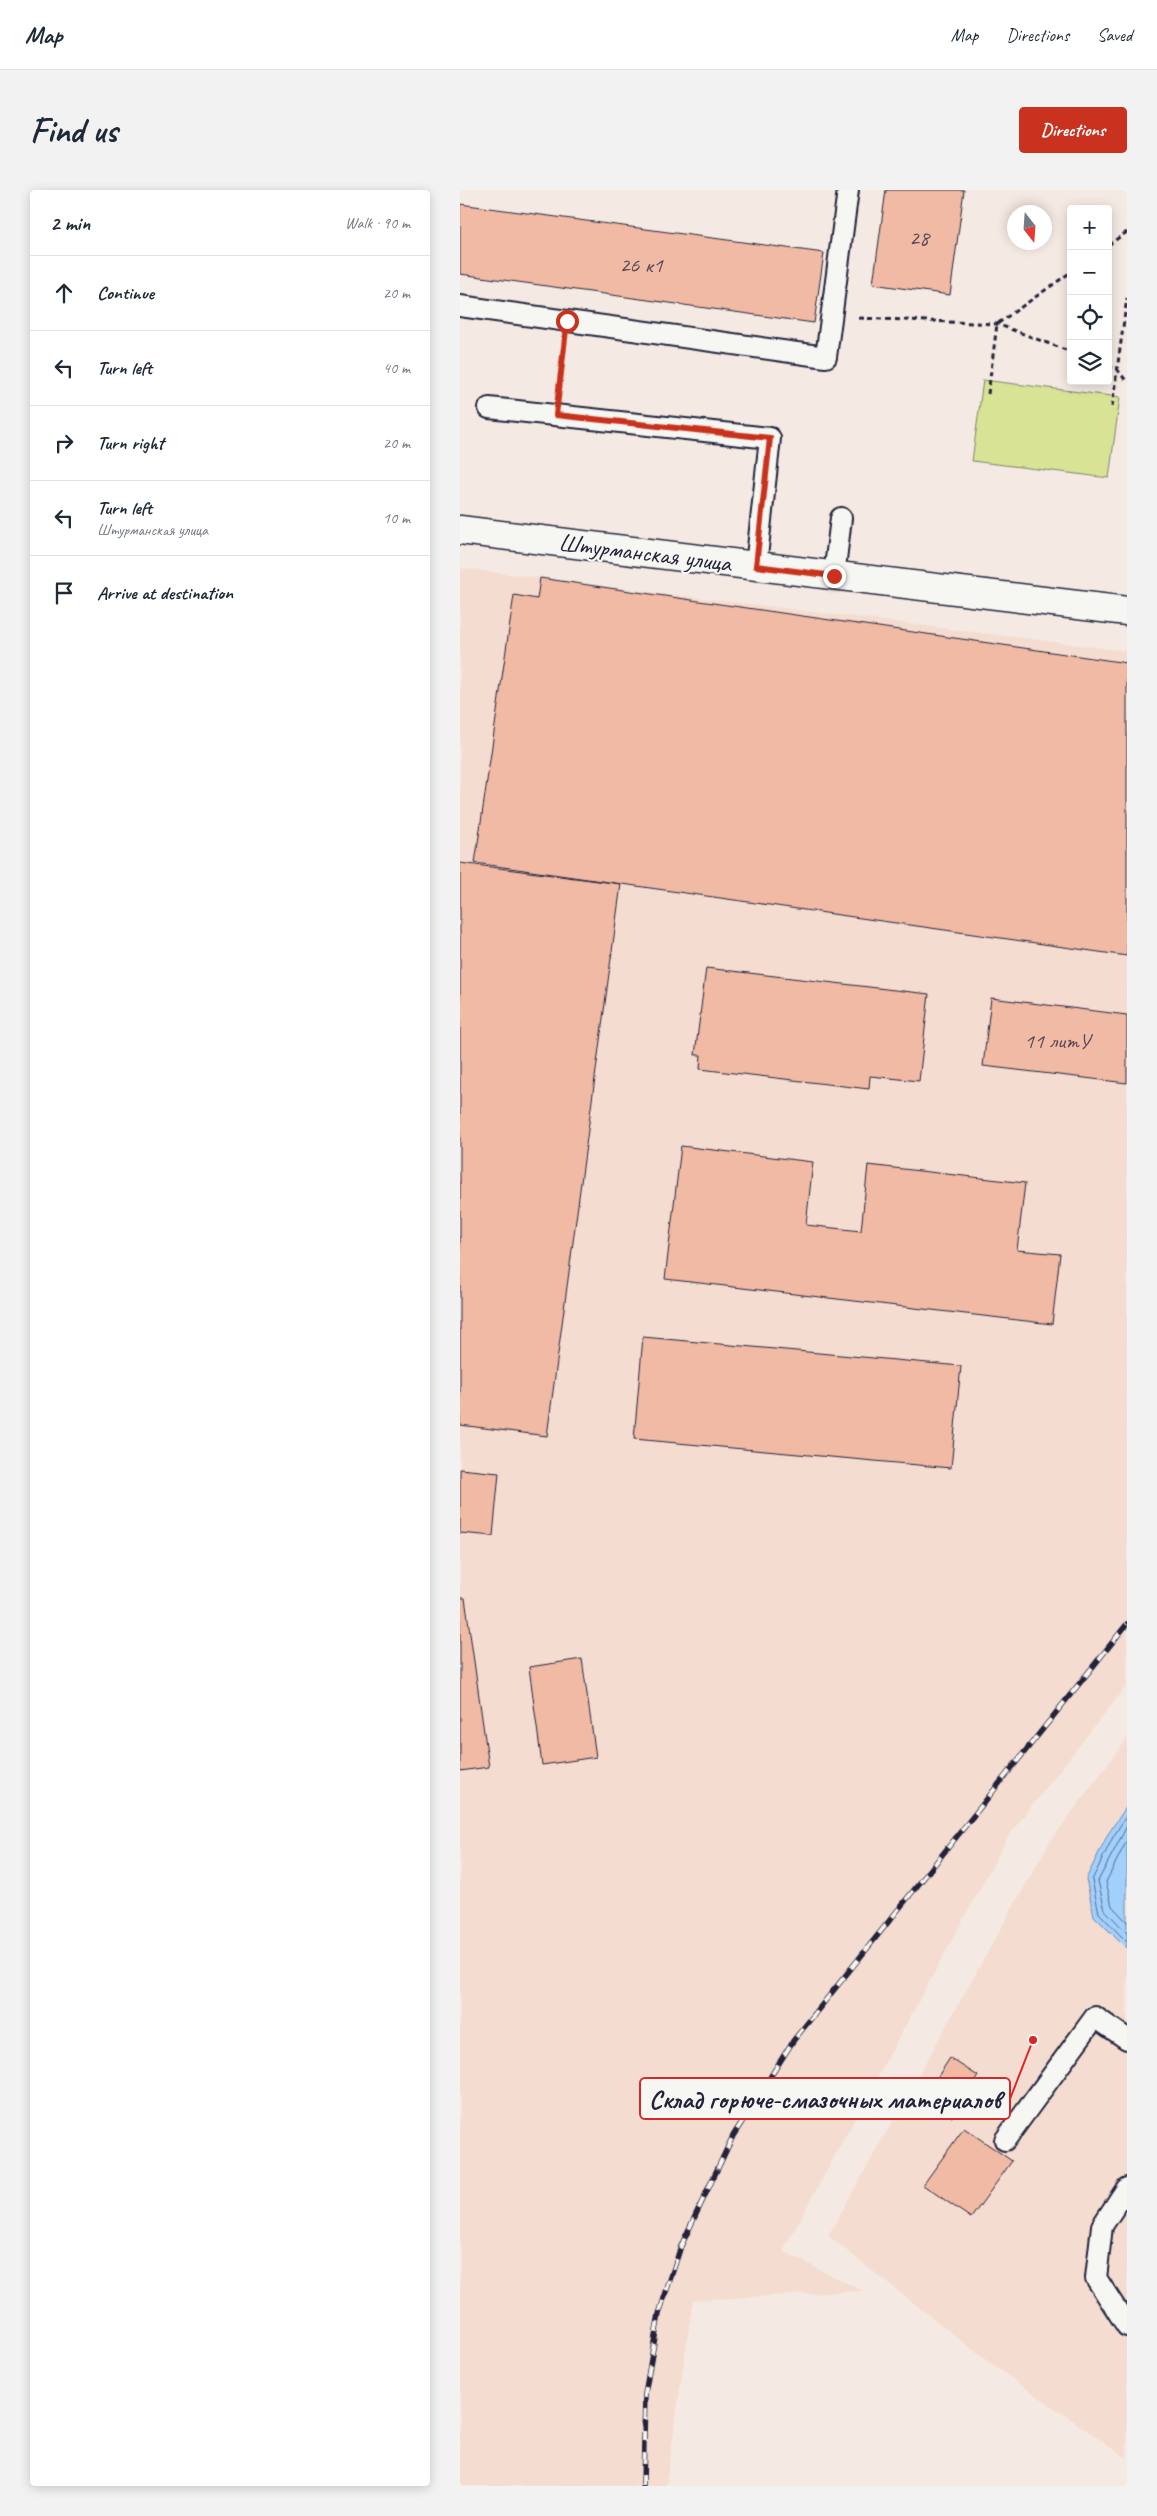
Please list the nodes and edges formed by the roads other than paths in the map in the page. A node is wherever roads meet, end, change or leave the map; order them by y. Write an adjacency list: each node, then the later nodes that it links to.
1 (848, 190): 2 (lane)
2 (460, 306)
3 (489, 408): 6 (lane)
4 (841, 518): 7 (lane)
5 (460, 530): 6 (street, Штурманская улица)
6 (756, 566): 7 (street, Штурманская улица)
7 (834, 576): 8 (street, Штурманская улица)
8 (1127, 612)
9 (1127, 2039): 10 (lane)
10 (1004, 2140)
11 (1127, 2188): 12 (lane)
12 (1127, 2326)

